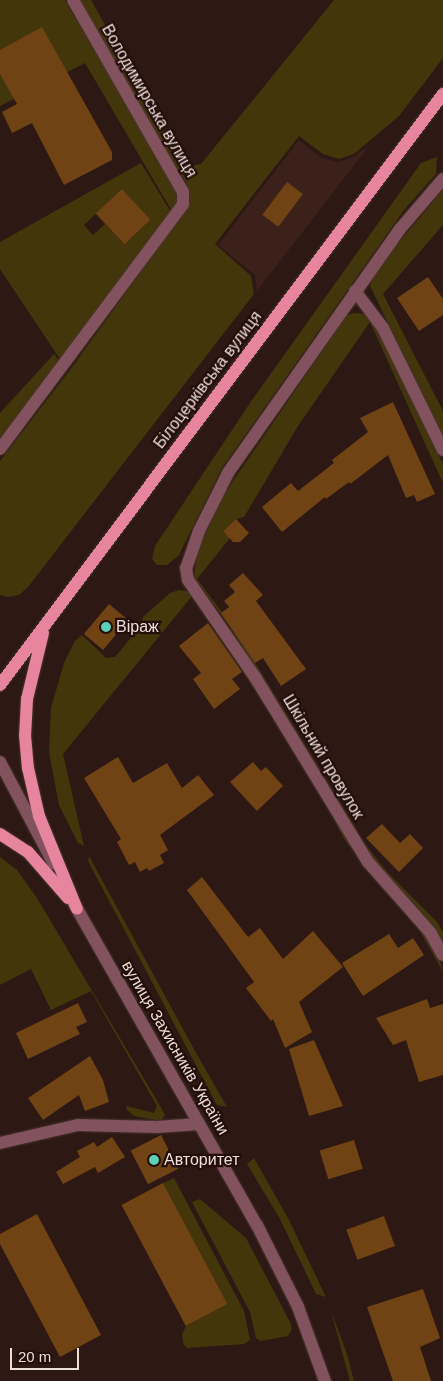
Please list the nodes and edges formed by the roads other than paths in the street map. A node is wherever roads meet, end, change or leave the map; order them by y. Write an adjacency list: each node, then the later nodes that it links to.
1 (73, 0): 5 (street, Володимирська вулиця)
2 (443, 94): 7 (main road, Білоцерківська вулиця)
3 (443, 178): 4 (street)
4 (355, 290): 6 (street); 12 (street, Шкільний провулок)
5 (0, 449)
6 (443, 450)
7 (45, 624): 8 (main road, Білоцерківська вулиця); 11 (main road)
8 (0, 685)
9 (0, 762): 11 (street, вулиця Захисників України)
10 (0, 834): 11 (main road)
11 (77, 909): 13 (street, вулиця Захисників України)
12 (443, 955)
13 (199, 1124): 14 (street); 15 (street, вулиця Захисників України)
14 (0, 1142)
15 (324, 1381)

